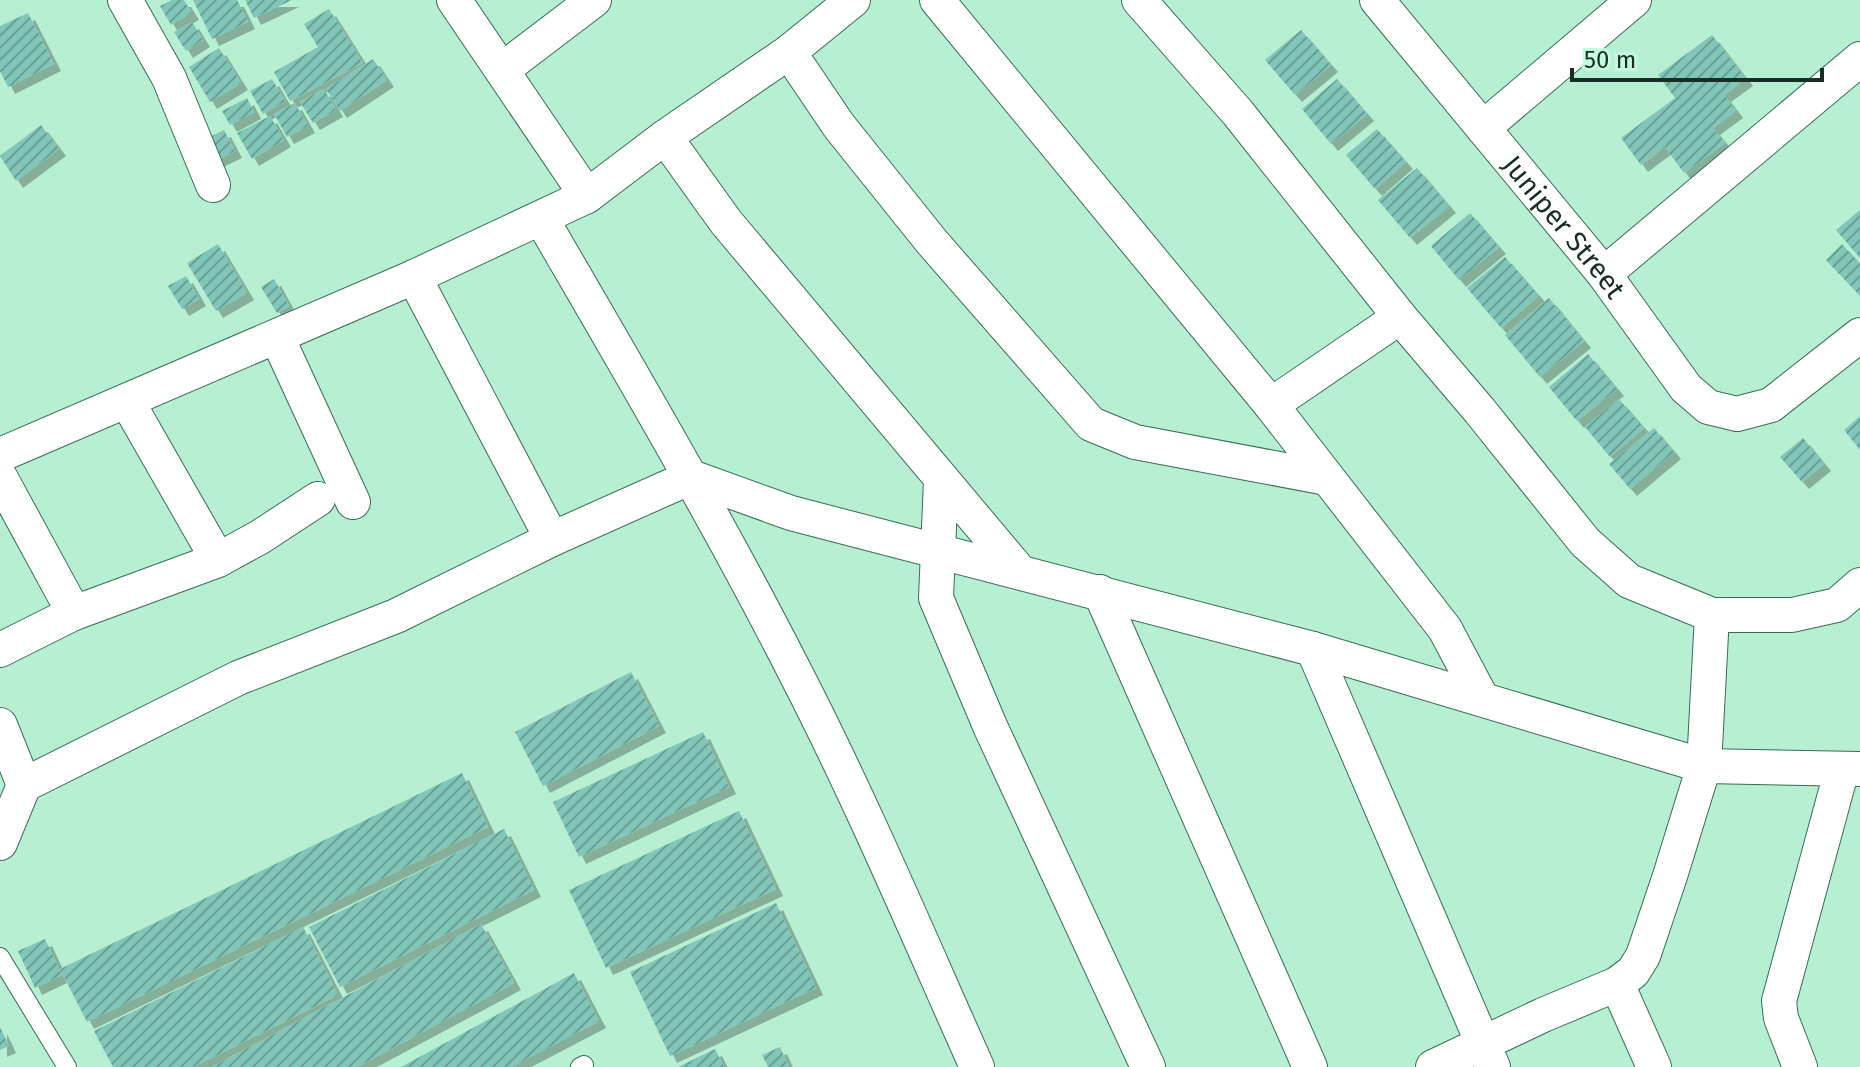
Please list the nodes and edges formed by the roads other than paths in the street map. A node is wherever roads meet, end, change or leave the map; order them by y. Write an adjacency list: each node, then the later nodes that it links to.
1 (125, 0): 14 (street)
2 (454, 0): 11 (street)
3 (594, 0): 11 (street)
4 (853, 0): 9 (street)
5 (937, 0): 23 (street)
6 (1139, 0): 19 (street)
7 (1377, 0): 12 (street, Juniper Street)
8 (1634, 0): 12 (street)
9 (789, 52): 13 (street); 27 (street)
10 (1860, 59): 17 (street)
11 (502, 70): 15 (street)
12 (1483, 128): 17 (street, Juniper Street)
13 (665, 137): 15 (street); 28 (street)
14 (213, 185)
15 (587, 196): 16 (street)
16 (541, 218): 18 (street); 26 (street)
17 (1604, 274): 20 (street, Juniper Street)
18 (414, 277): 21 (street); 31 (street)
19 (1400, 317): 23 (street); 38 (street)
20 (1860, 335)
21 (277, 337): 22 (street); 30 (street)
22 (127, 401): 24 (street); 33 (street)
23 (1271, 405): 27 (street)
24 (0, 455)
25 (0, 477): 37 (street)
26 (691, 477): 31 (street); 32 (street); 51 (street)
27 (1327, 478): 41 (street)
28 (941, 481): 32 (street); 34 (street)
29 (318, 499): 33 (street)
30 (353, 502)
31 (552, 539): 45 (street)
32 (940, 553): 34 (street); 52 (street)
33 (218, 560): 37 (street)
34 (1020, 572): 36 (street)
35 (1860, 585): 38 (street)
36 (1100, 592): 39 (street); 53 (street)
37 (74, 613): 40 (street)
38 (1712, 615): 43 (street)
39 (1313, 649): 41 (street); 49 (street)
40 (0, 650)
41 (1481, 697): 43 (street)
42 (0, 725): 45 (street)
43 (1704, 766): 44 (street); 48 (street)
44 (1851, 769): 56 (street)
45 (24, 785): 46 (street)
46 (0, 843)
47 (0, 957): 50 (lane)
48 (1617, 984): 49 (street); 55 (street)
49 (1489, 1056): 54 (street)
50 (67, 1067)
51 (977, 1067)
52 (1148, 1067)
53 (1310, 1067)
54 (1433, 1067)
55 (1654, 1067)
56 (1800, 1067)

